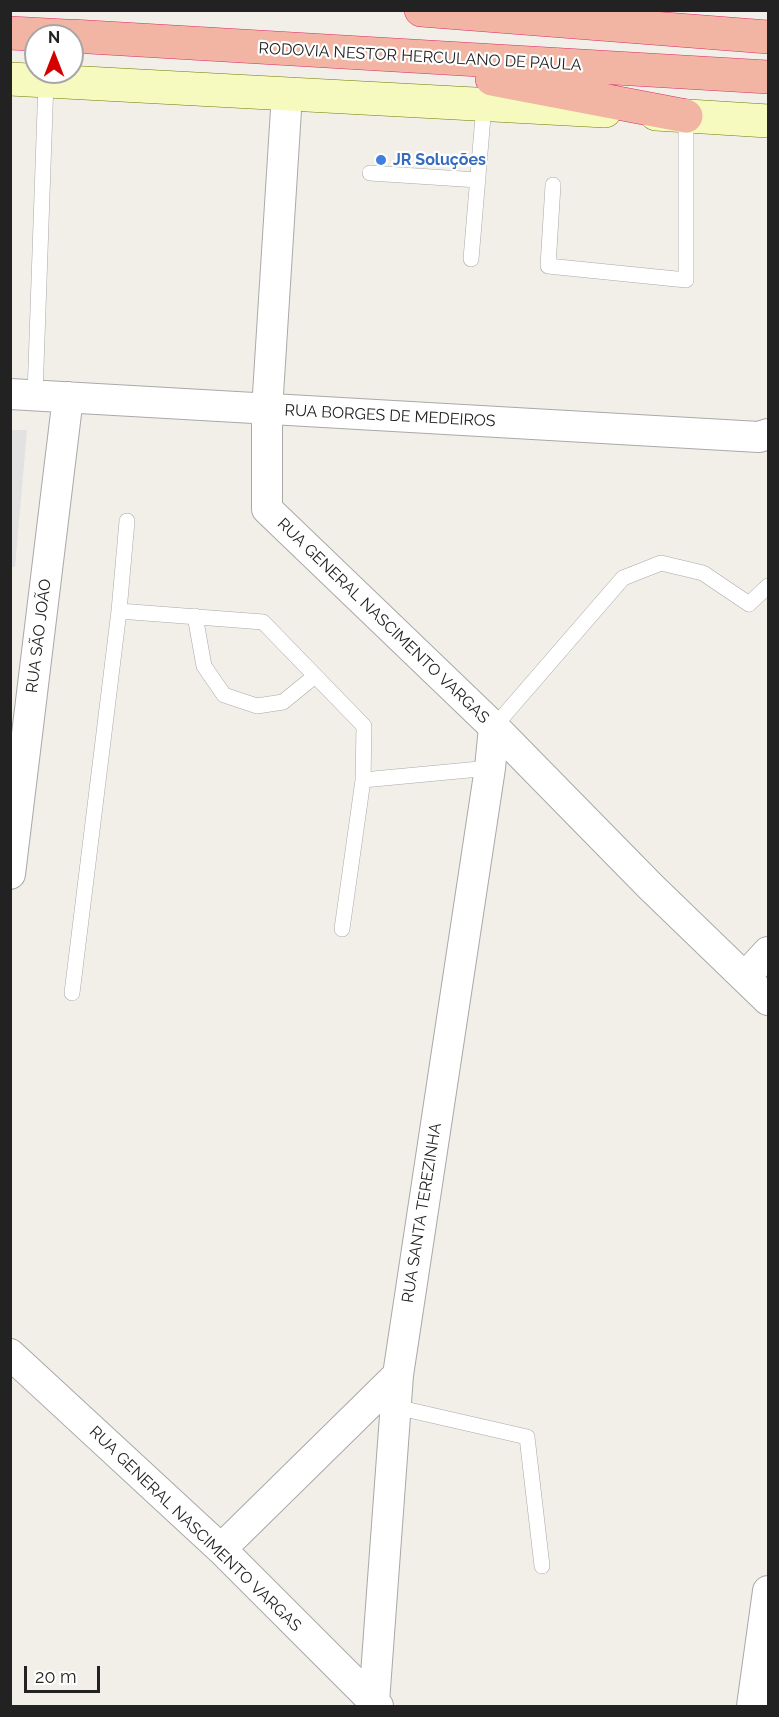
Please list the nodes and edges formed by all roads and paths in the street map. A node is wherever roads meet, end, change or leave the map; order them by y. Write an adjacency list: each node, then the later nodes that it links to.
1 (421, 10): 3 (highway)
2 (84, 37): 4 (highway, RODOVIA NESTOR HERCULANO DE PAULA)
3 (768, 37)
4 (310, 50): 5 (highway, RODOVIA NESTOR HERCULANO DE PAULA); 10 (highway)
5 (768, 77)
6 (84, 83): 8 (main road)
7 (46, 84): 16 (lane)
8 (286, 93): 9 (main road); 18 (street, RUA GENERAL NASCIMENTO VARGAS)
9 (484, 105): 10 (main road); 13 (lane)
10 (686, 116): 11 (main road); 14 (lane)
11 (768, 121)
12 (370, 173): 13 (lane)
13 (478, 180): 15 (lane)
14 (553, 185)
15 (471, 260)
16 (23, 394): 17 (street, RUA BORGES DE MEDEIROS)
17 (68, 397): 18 (street, RUA BORGES DE MEDEIROS); 28 (street, RUA SÃO JOÃO)
18 (267, 410): 19 (street, RUA BORGES DE MEDEIROS); 25 (street, RUA GENERAL NASCIMENTO VARGAS)
19 (768, 434)
20 (127, 521): 22 (lane)
21 (768, 586): 25 (lane)
22 (119, 611): 23 (lane); 32 (lane)
23 (195, 616): 24 (lane); 24 (lane)
24 (315, 676): 27 (lane)
25 (494, 727): 26 (street, RUA SANTA TEREZINHA); 31 (street, RUA GENERAL NASCIMENTO VARGAS)
26 (490, 768): 27 (lane); 35 (street, RUA SANTA TEREZINHA)
27 (363, 780): 29 (lane)
28 (10, 874)
29 (342, 929)
30 (768, 952): 31 (street)
31 (745, 977): 33 (street, RUA GENERAL NASCIMENTO VARGAS)
32 (72, 993)
33 (768, 1000)
34 (10, 1354): 37 (street, RUA GENERAL NASCIMENTO VARGAS)
35 (398, 1375): 36 (street, RUA SANTA TEREZINHA); 37 (street)
36 (396, 1407): 38 (lane); 40 (street, RUA SANTA TEREZINHA)
37 (221, 1549): 40 (street, RUA GENERAL NASCIMENTO VARGAS)
38 (542, 1566)
39 (768, 1591): 41 (street)
40 (376, 1704)
41 (752, 1707)

